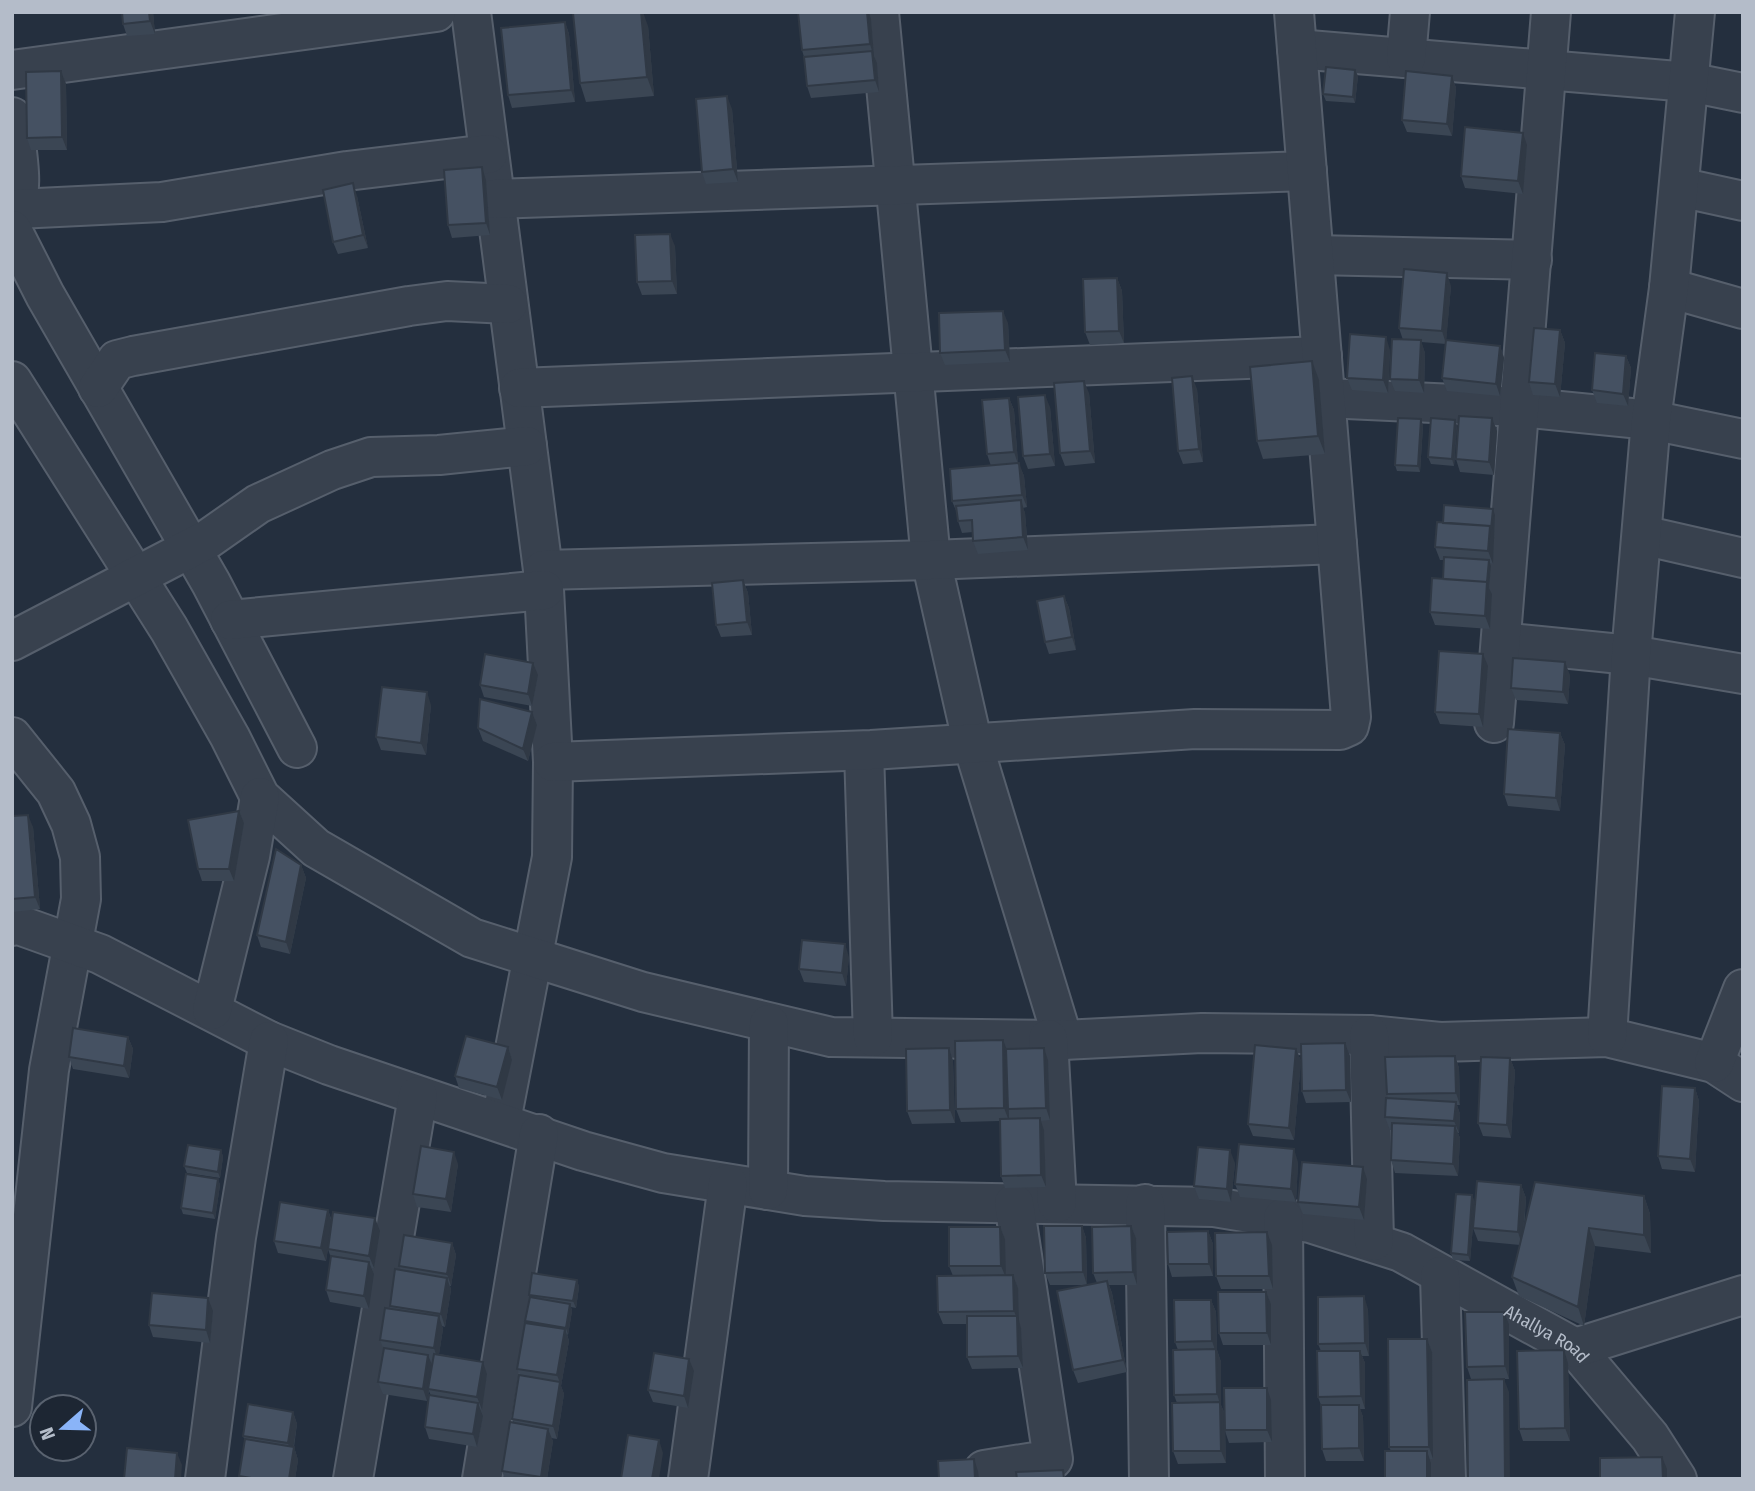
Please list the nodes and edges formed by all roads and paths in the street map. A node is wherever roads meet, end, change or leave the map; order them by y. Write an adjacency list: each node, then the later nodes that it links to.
1 (436, 12): 9 (street)
2 (471, 12): 14 (street)
3 (879, 12): 16 (street)
4 (1410, 12): 8 (street)
5 (1551, 12): 10 (street)
6 (1695, 12): 11 (street)
7 (1296, 30): 8 (street); 15 (street)
8 (1406, 58): 10 (street)
9 (12, 70)
10 (1547, 70): 11 (street); 22 (street)
11 (1689, 82): 12 (street); 17 (street)
12 (1743, 93)
13 (12, 117): 20 (street)
14 (488, 154): 18 (street); 20 (street)
15 (1307, 171): 16 (street); 21 (street)
16 (895, 183): 18 (street); 27 (street)
17 (1679, 187): 19 (street); 23 (street)
18 (494, 200): 24 (street)
19 (1743, 201)
20 (14, 219): 28 (street)
21 (1314, 255): 22 (street); 26 (street)
22 (1532, 260): 32 (street)
23 (1669, 288): 25 (street); 33 (street)
24 (508, 304): 28 (street); 29 (street)
25 (1743, 309)
26 (1322, 356): 27 (street); 31 (street)
27 (913, 370): 29 (street); 40 (street)
28 (98, 388): 38 (street)
29 (519, 388): 35 (street)
30 (16, 394): 41 (street)
31 (1325, 398): 32 (street); 37 (street)
32 (1520, 407): 33 (street); 45 (street)
33 (1651, 420): 34 (street); 36 (street)
34 (1743, 439)
35 (527, 446): 38 (street); 42 (street)
36 (1642, 535): 39 (street); 46 (street)
37 (1337, 544): 40 (street); 50 (street)
38 (191, 549): 41 (street); 43 (street)
39 (1743, 558)
40 (931, 560): 42 (street); 50 (street)
41 (135, 576): 44 (street); 54 (street)
42 (544, 580): 43 (street); 53 (street)
43 (230, 620): 51 (street)
44 (13, 638)
45 (1501, 642): 46 (street); 48 (street)
46 (1631, 655): 47 (street); 63 (street)
47 (1743, 674)
48 (1494, 723)
49 (12, 737): 56 (street)
50 (973, 745): 52 (street); 64 (street)
51 (297, 747)
52 (864, 751): 53 (street); 62 (street)
53 (553, 762): 57 (street)
54 (260, 797): 57 (street); 59 (street)
55 (12, 926): 56 (street, Ahallya Road)
56 (75, 944): 59 (street, Ahallya Road); 77 (street)
57 (534, 960): 60 (street); 68 (street)
58 (1743, 989): 66 (street)
59 (212, 1010): 65 (street, Ahallya Road)
60 (769, 1024): 62 (street); 71 (street)
61 (1369, 1035): 63 (street); 64 (street); 76 (street)
62 (873, 1037): 64 (street)
63 (1607, 1037): 66 (street)
64 (1056, 1039): 73 (street)
65 (269, 1041): 67 (street, Ahallya Road); 82 (street)
66 (1728, 1072)
67 (418, 1096): 68 (street, Ahallya Road); 83 (street)
68 (501, 1121): 69 (street, Ahallya Road)
69 (539, 1134): 70 (street, Ahallya Road); 84 (street)
70 (728, 1185): 71 (street, Ahallya Road); 85 (street)
71 (768, 1190): 72 (street, Ahallya Road)
72 (1014, 1203): 73 (street, Ahallya Road); 86 (street)
73 (1057, 1203): 74 (street, Ahallya Road)
74 (1145, 1204): 75 (street, Ahallya Road); 87 (street)
75 (1283, 1218): 76 (street, Ahallya Road); 88 (street)
76 (1374, 1241): 78 (street, Ahallya Road)
77 (21, 1247): 81 (street)
78 (1440, 1276): 80 (street, Ahallya Road); 89 (street)
79 (1743, 1295): 80 (street)
80 (1574, 1348): 90 (street, Ahallya Road)
81 (12, 1407)
82 (205, 1479)
83 (353, 1479)
84 (482, 1479)
85 (688, 1479)
86 (985, 1479)
87 (1149, 1479)
88 (1285, 1479)
89 (1446, 1479)
90 (1677, 1479)

